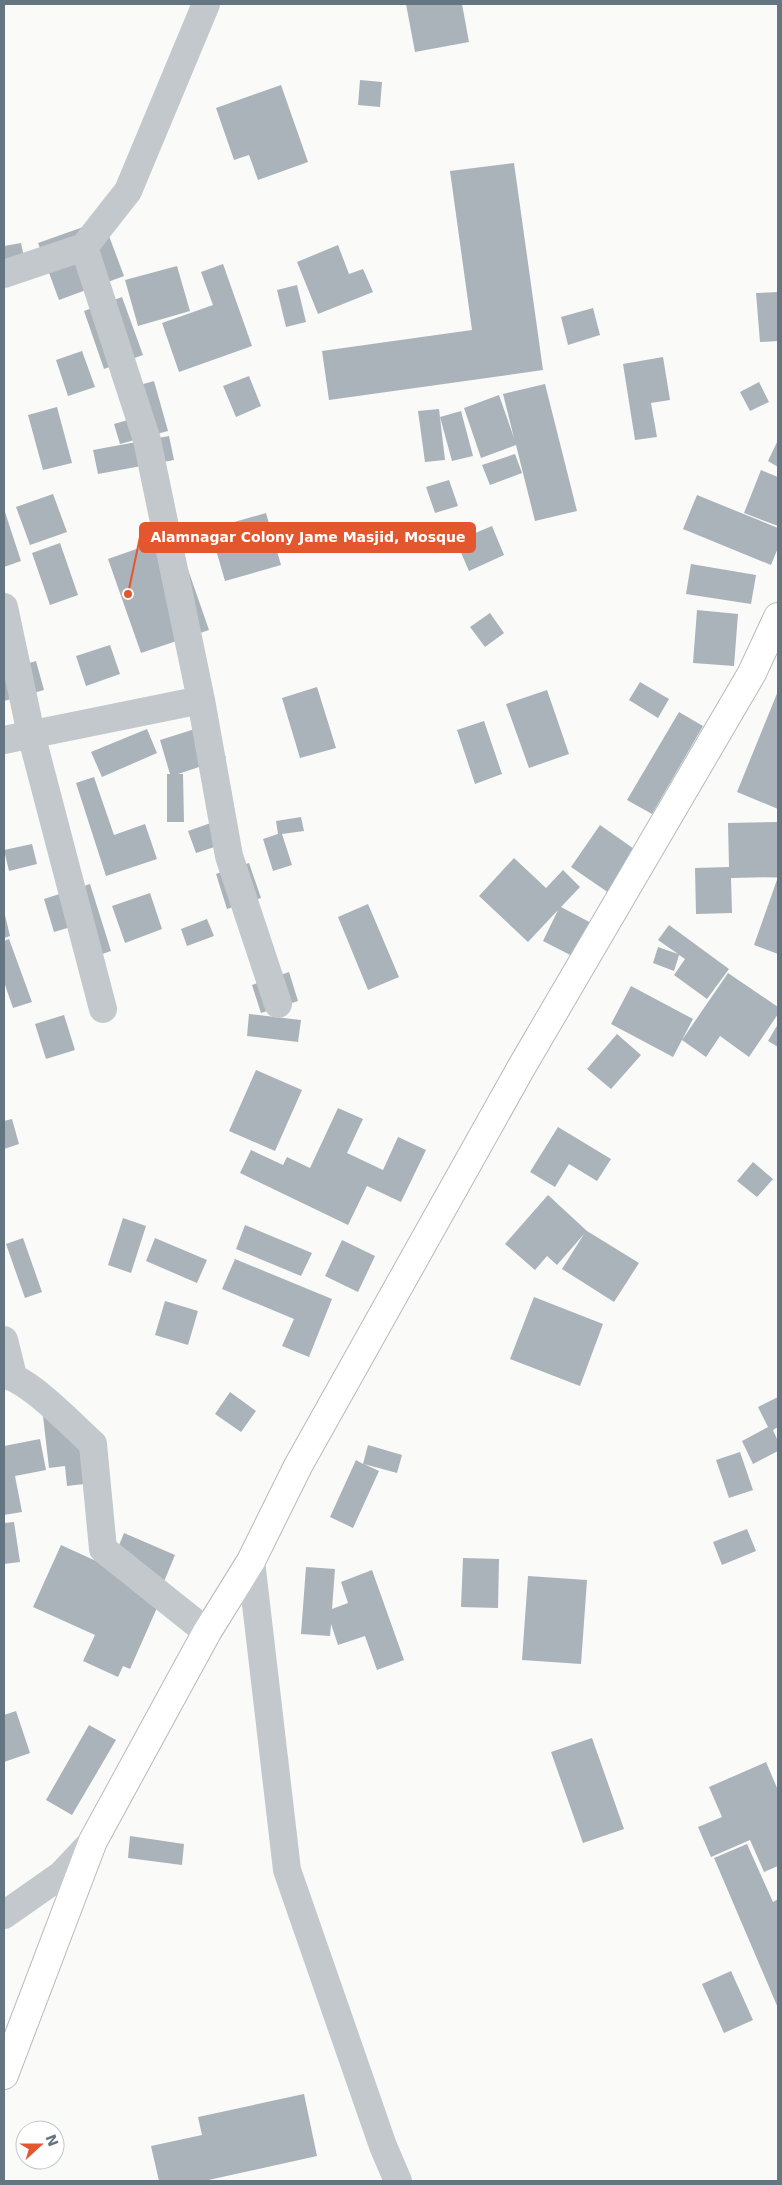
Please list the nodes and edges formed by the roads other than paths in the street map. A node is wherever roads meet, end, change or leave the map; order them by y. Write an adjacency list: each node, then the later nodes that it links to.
1 (206, 4): 2 (street)
2 (84, 247): 3 (street); 6 (street)
3 (4, 274)
4 (4, 607): 7 (street)
5 (777, 621): 13 (main road)
6 (201, 700): 7 (street); 9 (street)
7 (31, 734): 8 (street); 10 (street)
8 (4, 740)
9 (278, 1004)
10 (103, 1009)
11 (4, 1340): 12 (street)
12 (8, 1375): 14 (street)
13 (251, 1561): 14 (main road); 18 (street)
14 (207, 1632): 15 (main road)
15 (93, 1841): 16 (street); 17 (main road)
16 (4, 1915)
17 (4, 2075)
18 (398, 2181)

